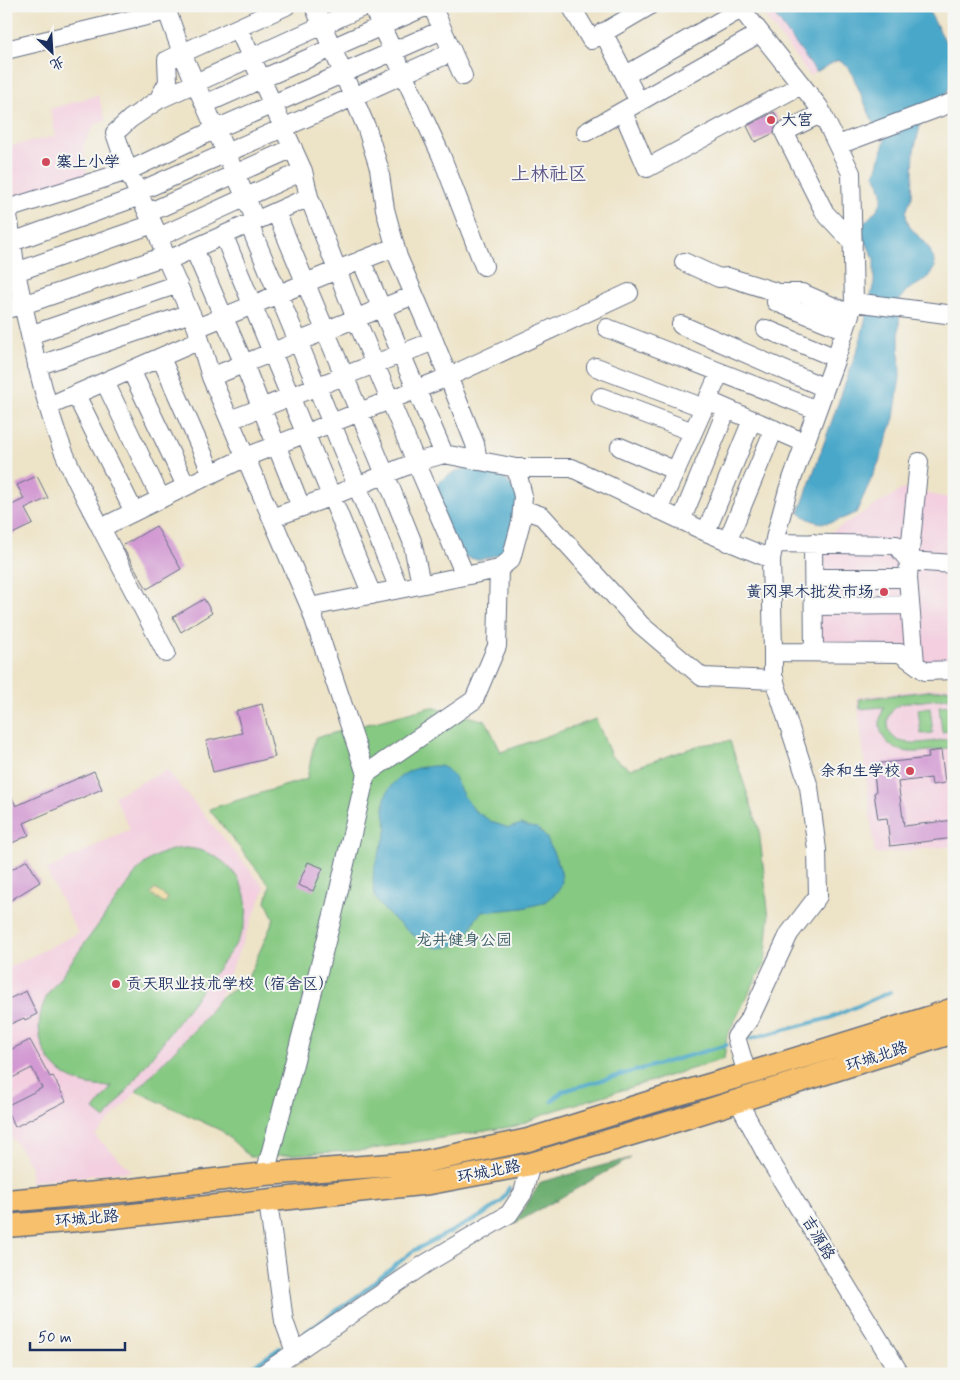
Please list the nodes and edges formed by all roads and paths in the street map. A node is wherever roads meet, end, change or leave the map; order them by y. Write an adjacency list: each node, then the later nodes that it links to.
1 (286, 6): 12 (street)
2 (314, 6): 10 (street)
3 (365, 6): 10 (street)
4 (372, 6): 11 (street)
5 (427, 6): 11 (street)
6 (432, 6): 13 (street)
7 (571, 6): 14 (street)
8 (649, 6): 14 (street)
9 (740, 8): 15 (street); 24 (street)
10 (322, 26): 16 (street); 21 (street)
11 (381, 26): 16 (street); 18 (street)
12 (238, 28): 19 (street); 21 (street)
13 (442, 30): 18 (street); 20 (street)
14 (603, 32): 24 (street)
15 (760, 33): 28 (street); 31 (street)
16 (332, 48): 22 (street); 26 (street)
17 (6, 50): 19 (street)
18 (392, 51): 22 (street); 23 (street)
19 (182, 52): 27 (street); 30 (street)
20 (452, 52): 23 (street); 25 (street)
21 (252, 57): 26 (street); 27 (street)
22 (343, 73): 29 (street); 34 (street)
23 (403, 74): 29 (street); 60 (street)
24 (626, 75): 31 (street)
25 (463, 76)
26 (262, 79): 33 (street); 34 (street)
27 (195, 82): 30 (street); 33 (street)
28 (801, 85): 35 (street); 36 (street)
29 (353, 97): 37 (street); 55 (street)
30 (158, 100): 43 (street)
31 (639, 102): 35 (street)
32 (954, 102): 40 (street)
33 (204, 104): 38 (street)
34 (273, 104): 37 (street); 38 (street)
35 (623, 112): 39 (street)
36 (822, 113): 40 (street); 54 (street)
37 (283, 128): 41 (street); 42 (street)
38 (216, 129): 42 (street); 43 (street)
39 (586, 132)
40 (838, 145): 54 (street)
41 (293, 148): 44 (street); 45 (street)
42 (226, 153): 45 (street); 46 (street)
43 (128, 171): 46 (street); 52 (street)
44 (303, 171): 47 (street); 48 (street)
45 (235, 174): 47 (street); 51 (street)
46 (139, 194): 51 (street); 52 (street)
47 (245, 197): 50 (street); 51 (street)
48 (309, 198): 49 (street); 61 (street)
49 (276, 212): 50 (street); 63 (street)
50 (252, 223): 53 (street); 66 (street)
51 (153, 225): 57 (street); 62 (street)
52 (9, 233): 62 (street)
53 (224, 236): 56 (street); 69 (street)
54 (853, 242): 72 (street)
55 (396, 247): 58 (street); 67 (street)
56 (194, 249): 57 (street); 74 (street)
57 (166, 258): 64 (street); 70 (street)
58 (361, 260): 61 (street); 71 (street)
59 (684, 262): 72 (street)
60 (484, 266)
61 (337, 270): 63 (street); 75 (street)
62 (16, 272): 70 (street)
63 (306, 282): 66 (street); 80 (street)
64 (178, 284): 77 (street); 81 (street)
65 (629, 293): 96 (street)
66 (278, 294): 69 (street); 83 (street)
67 (414, 295): 71 (street); 82 (street)
68 (776, 302): 72 (street)
69 (253, 305): 74 (street); 84 (street)
70 (15, 307): 81 (street)
71 (382, 308): 75 (street); 85 (street)
72 (854, 312): 73 (street); 87 (street)
73 (954, 315)
74 (225, 317): 77 (street); 88 (street)
75 (356, 319): 80 (street); 89 (street)
76 (681, 325): 99 (street)
77 (196, 327): 86 (street); 90 (street); 95 (street)
78 (607, 328): 93 (street)
79 (766, 329): 87 (street)
80 (326, 331): 83 (street); 94 (street)
81 (30, 335): 90 (street)
82 (434, 341): 85 (street); 96 (street)
83 (299, 342): 84 (street); 98 (street)
84 (272, 352): 88 (street); 102 (street)
85 (400, 354): 89 (street); 100 (street)
86 (160, 358): 92 (street); 127 (street)
87 (836, 358): 99 (street)
88 (244, 364): 95 (street); 107 (street)
89 (374, 364): 94 (street); 104 (street)
90 (37, 366): 106 (street)
91 (596, 367): 105 (street)
92 (131, 370): 97 (street); 130 (street)
93 (720, 372): 105 (street); 109 (street)
94 (344, 376): 98 (street); 110 (street)
95 (211, 377): 111 (street)
96 (448, 377): 100 (street); 122 (street)
97 (105, 382): 101 (street); 132 (street)
98 (317, 387): 102 (street); 113 (street)
99 (825, 388): 109 (street)
100 (416, 390): 104 (street); 120 (street)
101 (76, 394): 106 (street); 136 (street)
102 (291, 397): 107 (street); 116 (street)
103 (601, 397): 115 (street)
104 (390, 400): 110 (street); 123 (street)
105 (706, 404): 108 (street); 115 (street)
106 (49, 406): 139 (street)
107 (263, 408): 111 (street); 118 (street)
108 (727, 409): 112 (street); 138 (street)
109 (817, 410): 117 (street)
110 (359, 412): 113 (street); 128 (street)
111 (230, 420): 121 (street)
112 (752, 420): 114 (street); 140 (street)
113 (332, 423): 116 (street); 129 (street)
114 (774, 429): 117 (street); 141 (street)
115 (694, 432): 126 (street)
116 (306, 434): 118 (street); 131 (street)
117 (805, 443): 143 (street)
118 (277, 445): 121 (street); 133 (street)
119 (620, 447): 126 (street)
120 (444, 454): 122 (street); 123 (street)
121 (246, 457): 127 (street); 137 (street)
122 (478, 461): 125 (street)
123 (416, 462): 128 (street); 147 (street)
124 (919, 462): 146 (street)
125 (516, 468): 134 (street); 135 (street)
126 (676, 471): 135 (street)
127 (212, 474): 130 (street)
128 (386, 474): 129 (street); 149 (street)
129 (356, 485): 131 (street); 150 (street)
130 (186, 486): 132 (street)
131 (332, 496): 133 (street); 151 (street)
132 (161, 499): 136 (street)
133 (301, 507): 137 (street)
134 (522, 509): 145 (street); 160 (street)
135 (658, 510): 138 (street)
136 (134, 512): 139 (street)
137 (272, 518): 154 (street)
138 (681, 521): 140 (street)
139 (101, 528): 157 (street)
140 (706, 532): 141 (street)
141 (727, 542): 143 (street)
142 (813, 543): 143 (street); 146 (street); 148 (street)
143 (773, 551): 155 (street)
144 (954, 564): 146 (street)
145 (498, 568): 147 (street); 161 (street)
146 (908, 569): 148 (street); 152 (street)
147 (466, 575): 149 (street)
148 (814, 578): 153 (street)
149 (422, 584): 150 (street)
150 (399, 589): 151 (street)
151 (372, 594): 154 (street)
152 (910, 605): 153 (street); 158 (street)
153 (814, 606): 156 (street)
154 (310, 607): 161 (street)
155 (773, 652): 156 (street); 160 (street)
156 (814, 652): 158 (street)
157 (166, 653)
158 (915, 664): 159 (street)
159 (954, 670)
160 (775, 680): 164 (street)
161 (366, 774): 167 (street)
162 (954, 1009): 164 (main road, 环城北路)
163 (954, 1032): 165 (main road, 环城北路)
164 (747, 1074): 165 (main road); 167 (main road, 环城北路)
165 (746, 1099): 166 (main road, 环城北路); 173 (street, 吉源路)
166 (531, 1164): 168 (main road, 环城北路); 171 (street)
167 (266, 1174): 168 (main road); 169 (main road, 环城北路)
168 (268, 1200): 170 (main road, 环城北路); 171 (street)
169 (6, 1201)
170 (6, 1226)
171 (295, 1352): 172 (street)
172 (263, 1374)
173 (900, 1374)

